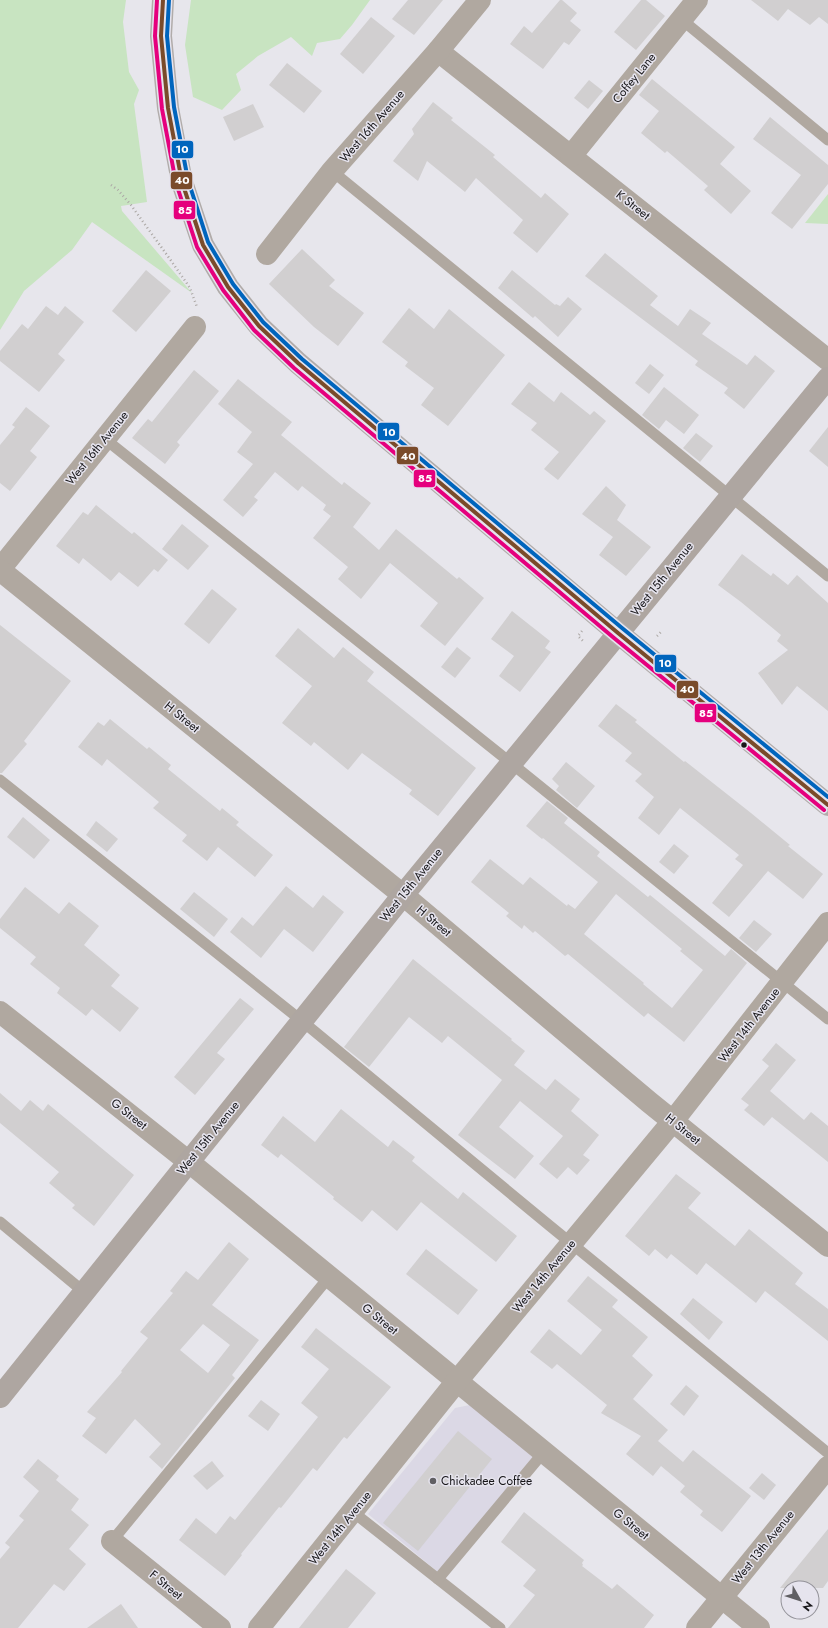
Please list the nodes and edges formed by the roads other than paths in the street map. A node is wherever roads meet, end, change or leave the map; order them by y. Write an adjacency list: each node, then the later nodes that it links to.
1 (163, 0): 17 (main road)
2 (480, 0): 5 (street, West 16th Avenue)
3 (697, 0): 4 (street, Coffey Lane)
4 (682, 19): 6 (lane); 7 (street, Coffey Lane)
5 (438, 51): 7 (street, K Street); 8 (street, West 16th Avenue)
6 (828, 140)
7 (571, 156): 11 (street, K Street)
8 (332, 171): 9 (street, West 16th Avenue); 14 (lane)
9 (267, 254)
10 (195, 328): 13 (street, West 16th Avenue)
11 (828, 360)
12 (828, 378): 14 (main road, West 15th Avenue)
13 (105, 439): 15 (street, West 16th Avenue); 18 (lane)
14 (731, 496): 16 (lane); 17 (main road, West 15th Avenue)
15 (0, 570): 21 (street, H Street)
16 (828, 576)
17 (618, 633): 18 (main road, West 15th Avenue); 20 (main road)
18 (511, 763): 21 (main road, West 15th Avenue); 23 (lane)
19 (0, 780): 26 (lane)
20 (828, 805)
21 (403, 895): 26 (main road, West 15th Avenue); 27 (street, H Street)
22 (828, 924): 23 (street, West 14th Avenue)
23 (782, 982): 25 (lane); 27 (street, West 14th Avenue)
24 (0, 1012): 28 (street, G Street)
25 (828, 1019)
26 (302, 1021): 28 (main road, West 15th Avenue); 30 (lane)
27 (673, 1121): 30 (street, West 14th Avenue); 31 (street, H Street)
28 (189, 1162): 32 (street, G Street); 33 (main road, West 15th Avenue)
29 (0, 1222): 33 (lane)
30 (571, 1244): 34 (street, West 14th Avenue); 37 (lane)
31 (828, 1246)
32 (329, 1277): 34 (street, G Street); 40 (lane)
33 (84, 1292): 35 (main road, West 15th Avenue)
34 (457, 1381): 36 (street, G Street); 39 (street, West 14th Avenue)
35 (0, 1396)
36 (543, 1453): 41 (lane); 42 (street, G Street)
37 (828, 1453)
38 (828, 1467): 42 (street, West 13th Avenue)
39 (353, 1512): 41 (lane); 44 (street, West 14th Avenue)
40 (112, 1542): 43 (street, F Street)
41 (438, 1579): 45 (lane)
42 (721, 1598): 46 (street, West 13th Avenue); 47 (street, G Street)
43 (220, 1628)
44 (259, 1628)
45 (500, 1628)
46 (697, 1628)
47 (758, 1628)

